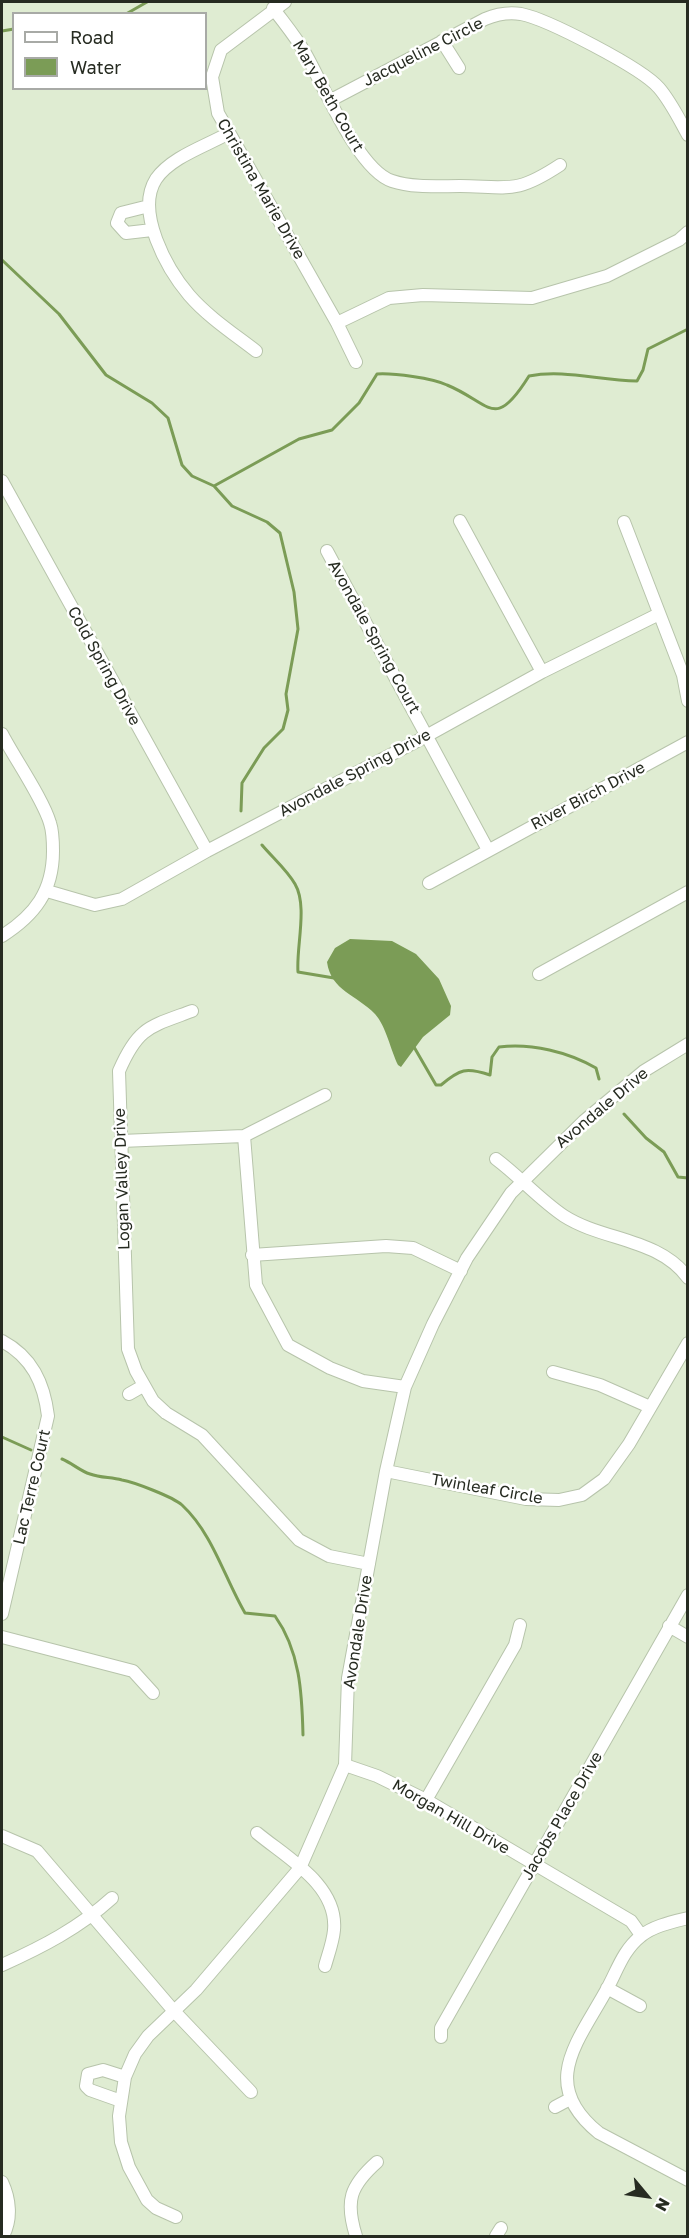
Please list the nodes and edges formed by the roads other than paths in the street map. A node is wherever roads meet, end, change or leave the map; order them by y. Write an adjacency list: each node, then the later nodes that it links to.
1 (285, 2): 2 (street, Christina Marie Drive)
2 (273, 8): 5 (street, Mary Beth Court); 6 (street, Christina Marie Drive)
3 (442, 40): 4 (street); 5 (street, Jacqueline Circle); 7 (street, Jacqueline Circle)
4 (459, 68)
5 (331, 100): 8 (street, Mary Beth Court)
6 (229, 133): 9 (street); 12 (street, Christina Marie Drive)
7 (687, 135)
8 (560, 165)
9 (149, 206): 10 (street); 10 (street)
10 (152, 230): 13 (street)
11 (687, 232): 12 (street)
12 (337, 323): 14 (street, Christina Marie Drive)
13 (256, 351)
14 (356, 362)
15 (2, 481): 26 (street, Cold Spring Drive)
16 (460, 521): 20 (street)
17 (624, 522): 19 (street)
18 (327, 550): 23 (street, Avondale Spring Court)
19 (659, 614): 20 (street, Avondale Spring Drive); 21 (street)
20 (542, 672): 23 (street, Avondale Spring Drive)
21 (687, 701)
22 (2, 734): 28 (street)
23 (427, 735): 25 (street, Avondale Spring Court); 26 (street, Avondale Spring Drive)
24 (687, 742): 25 (street, River Birch Drive)
25 (488, 850): 27 (street, River Birch Drive)
26 (207, 851): 28 (street, Avondale Spring Drive)
27 (429, 883)
28 (47, 891): 30 (street)
29 (687, 892): 31 (street)
30 (2, 936)
31 (539, 974)
32 (192, 1011): 36 (street, Logan Valley Drive)
33 (687, 1044): 38 (street, Avondale Drive)
34 (325, 1095): 35 (street)
35 (244, 1136): 36 (street); 39 (street)
36 (121, 1141): 45 (street, Logan Valley Drive)
37 (496, 1159): 38 (street)
38 (522, 1179): 40 (street, Avondale Drive); 41 (street)
39 (252, 1255): 40 (street); 46 (street)
40 (461, 1271): 46 (street, Avondale Drive)
41 (687, 1278)
42 (2, 1341): 52 (street, Lac Terre Court)
43 (687, 1343): 48 (street, Twinleaf Circle)
44 (553, 1372): 48 (street)
45 (143, 1386): 47 (street); 50 (street, Logan Valley Drive)
46 (405, 1387): 49 (street, Avondale Drive)
47 (129, 1394)
48 (650, 1407): 49 (street, Twinleaf Circle)
49 (386, 1470): 50 (street, Avondale Drive)
50 (369, 1564): 58 (street, Avondale Drive)
51 (687, 1595): 54 (street, Jacobs Place Drive)
52 (2, 1614)
53 (520, 1625): 59 (street)
54 (669, 1626): 56 (street); 62 (street, Jacobs Place Drive)
55 (2, 1637): 57 (street)
56 (687, 1637)
57 (153, 1693)
58 (345, 1765): 59 (street, Morgan Hill Drive); 63 (street, Avondale Drive)
59 (426, 1800): 62 (street, Morgan Hill Drive)
60 (257, 1833): 63 (street)
61 (2, 1836): 65 (street)
62 (534, 1865): 67 (street, Morgan Hill Drive); 73 (street, Jacobs Place Drive)
63 (300, 1868): 69 (street); 72 (street, Avondale Drive)
64 (112, 1898): 65 (street)
65 (93, 1915): 68 (street); 72 (street)
66 (687, 1918): 67 (street)
67 (641, 1935): 70 (street)
68 (2, 1965)
69 (325, 1966)
70 (608, 1988): 71 (street); 76 (street)
71 (640, 2006)
72 (173, 2010): 74 (street, Avondale Drive); 75 (street)
73 (441, 2037)
74 (125, 2077): 77 (street, Avondale Drive); 77 (street)
75 (250, 2092)
76 (570, 2099): 78 (street); 80 (street)
77 (121, 2101): 82 (street, Avondale Drive)
78 (555, 2107)
79 (376, 2162): 84 (street)
80 (687, 2180)
81 (2, 2182): 83 (street)
82 (177, 2217)
83 (3, 2236)
84 (356, 2236)

